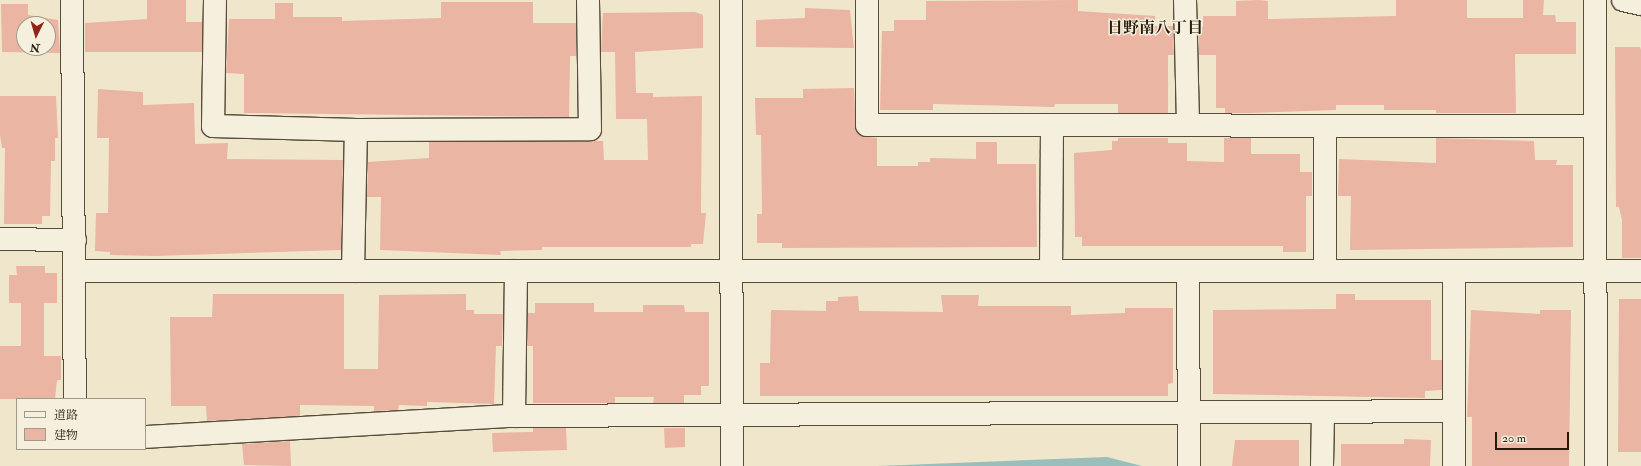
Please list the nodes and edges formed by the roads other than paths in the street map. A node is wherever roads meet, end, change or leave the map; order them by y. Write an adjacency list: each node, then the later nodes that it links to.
1 (72, 0): 16 (street)
2 (215, 0): 14 (street)
3 (588, 0): 14 (street)
4 (731, 0): 20 (street)
5 (867, 0): 12 (street)
6 (1186, 0): 10 (street)
7 (1595, 0): 11 (street)
8 (1623, 0): 9 (street)
9 (1641, 4)
10 (1188, 124): 12 (street); 13 (street)
11 (1594, 126): 13 (street); 25 (street)
12 (1052, 127): 21 (street)
13 (1325, 128): 23 (street)
14 (356, 130): 18 (street)
15 (0, 239): 16 (street)
16 (75, 240): 17 (street)
17 (74, 271): 18 (street); 27 (street)
18 (353, 271): 19 (street)
19 (516, 271): 20 (street); 31 (street)
20 (732, 271): 21 (street); 32 (street)
21 (1051, 271): 22 (street)
22 (1188, 271): 23 (street); 30 (street)
23 (1325, 271): 24 (street)
24 (1454, 271): 25 (street); 28 (street)
25 (1595, 271): 26 (street); 38 (street)
26 (1641, 271)
27 (75, 398)
28 (1454, 411): 29 (street); 37 (street)
29 (1323, 413): 30 (street); 36 (street)
30 (1189, 415): 32 (street); 35 (street)
31 (514, 416): 32 (street); 33 (street)
32 (732, 417): 34 (street)
33 (146, 437)
34 (732, 466)
35 (1189, 466)
36 (1322, 466)
37 (1454, 466)
38 (1596, 466)

